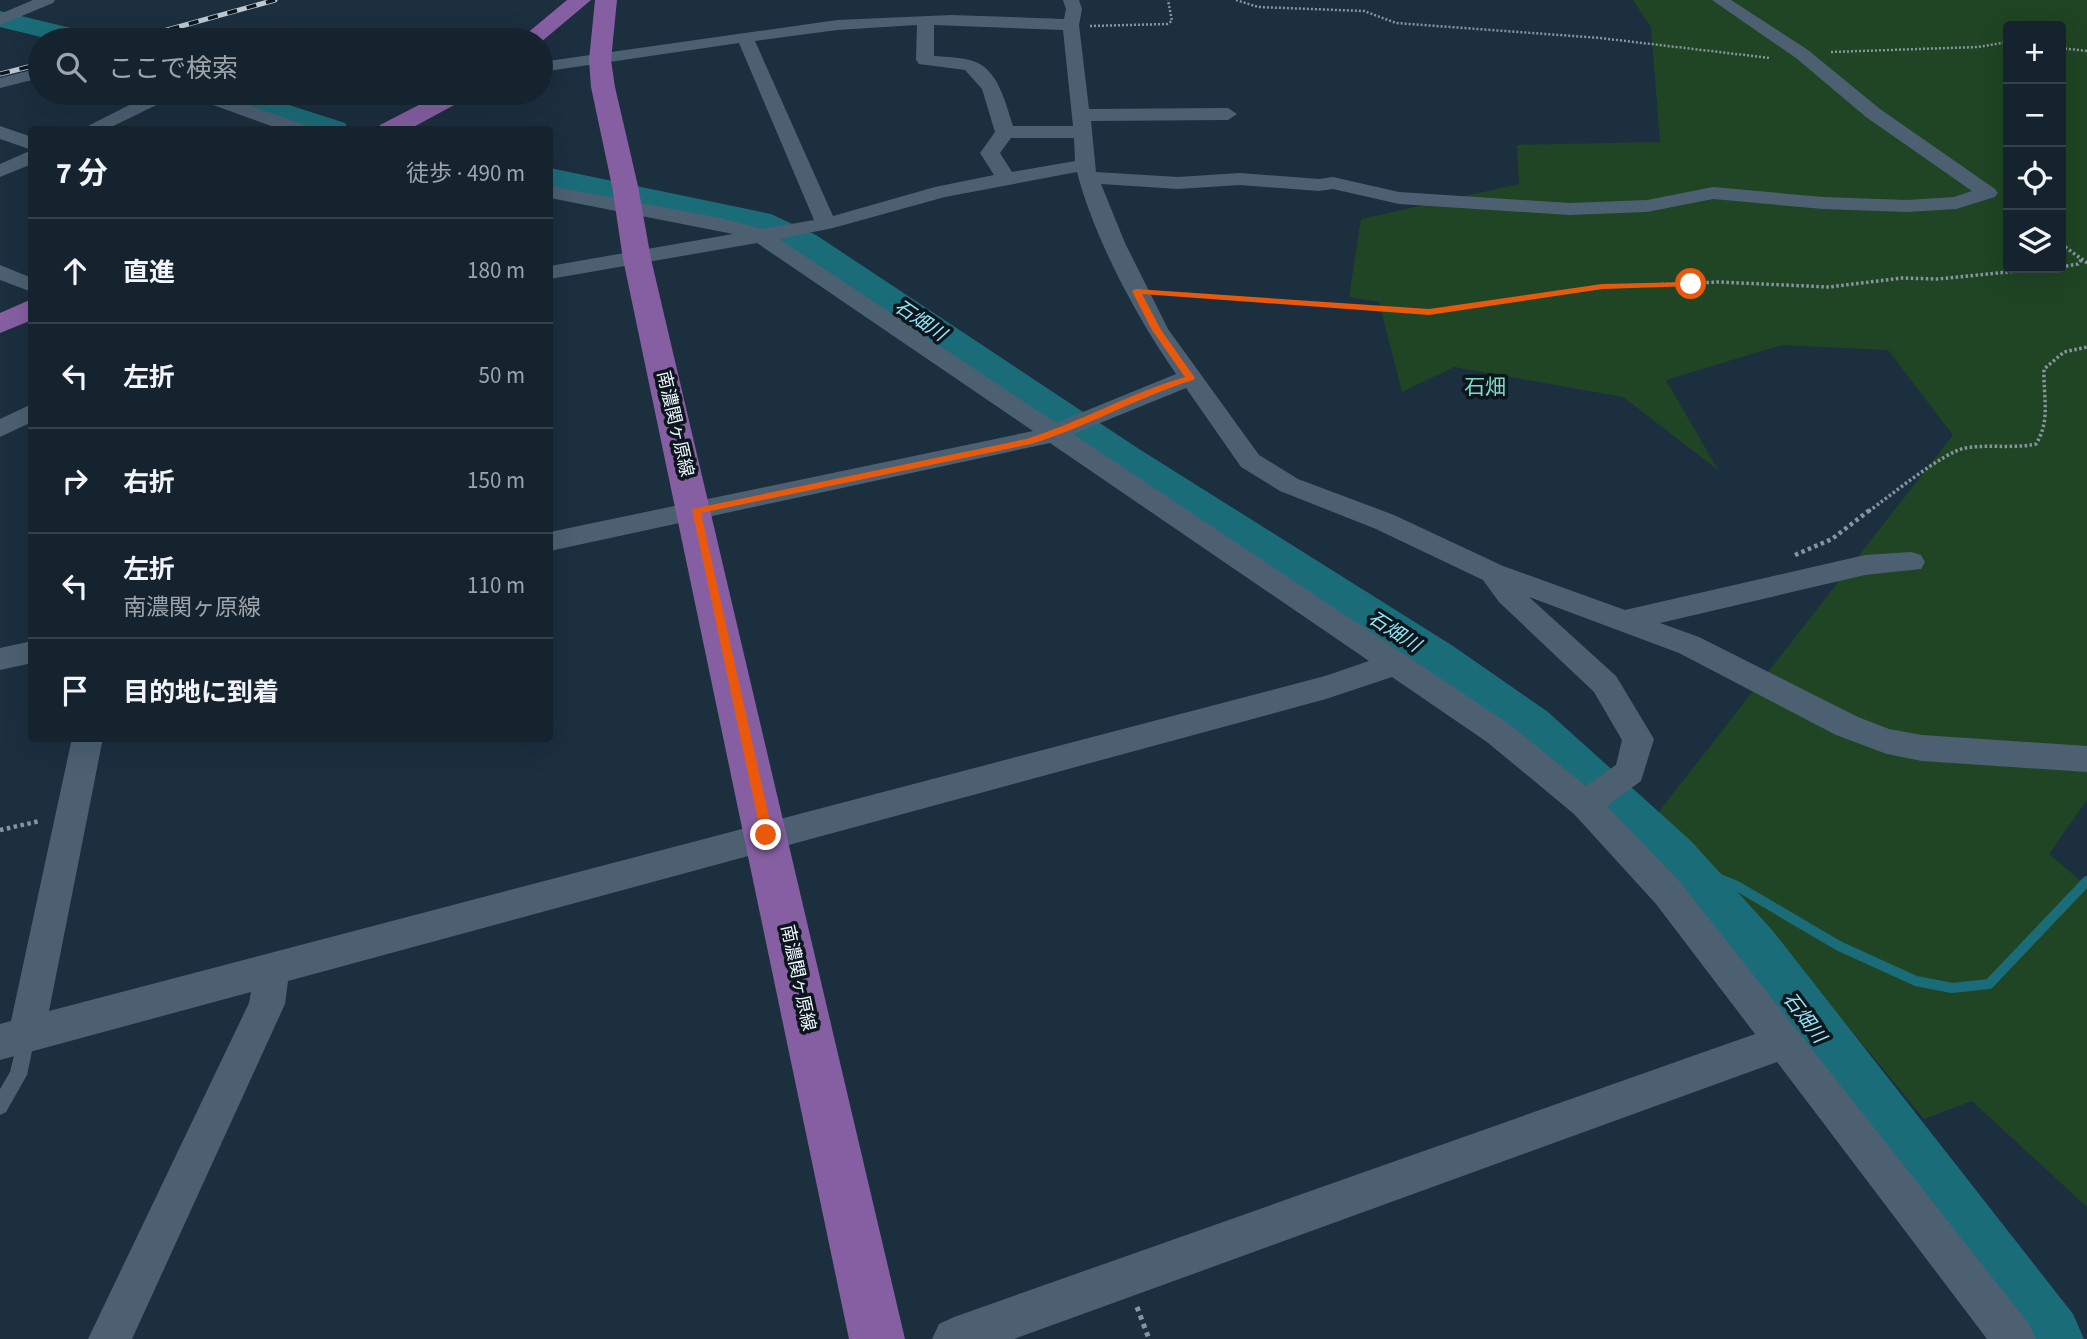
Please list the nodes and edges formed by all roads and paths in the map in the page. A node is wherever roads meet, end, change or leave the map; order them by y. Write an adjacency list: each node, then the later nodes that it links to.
1 (47, 0): 9 (street)
2 (580, 0): 13 (main road)
3 (606, 0): 19 (main road, 南濃関ヶ原線)
4 (1071, 0): 12 (street)
5 (1168, 0): 12 (path)
6 (1236, 0): 18 (path)
7 (1720, 0): 18 (street)
8 (937, 1): 10 (street)
9 (5, 15)
10 (951, 19): 11 (street); 12 (street)
11 (926, 20): 14 (street); 32 (street)
12 (1072, 26): 27 (street)
13 (545, 28)
14 (745, 37): 19 (street); 40 (street)
15 (2003, 43): 18 (path)
16 (2066, 49): 17 (path)
17 (2087, 51)
18 (1802, 54): 36 (street)
19 (600, 60): 20 (street); 39 (main road, 南濃関ヶ原線)
20 (553, 66)
21 (28, 76): 22 (street)
22 (0, 83)
23 (142, 105): 28 (street)
24 (231, 105): 29 (street)
25 (436, 105): 30 (main road)
26 (1228, 114): 27 (street)
27 (1081, 124): 32 (street); 36 (street)
28 (97, 126)
29 (290, 126)
30 (397, 126)
31 (0, 132): 33 (street)
32 (1005, 132): 37 (street)
33 (28, 142)
34 (28, 158): 35 (street)
35 (0, 171)
36 (1086, 171): 37 (street); 51 (street)
37 (1006, 179): 40 (street)
38 (553, 192): 39 (street)
39 (626, 199): 41 (street); 43 (main road, 南濃関ヶ原線)
40 (826, 224): 41 (street)
41 (765, 235): 43 (street); 58 (street)
42 (2066, 248): 44 (path)
43 (637, 258): 48 (street); 59 (main road, 南濃関ヶ原線)
44 (2082, 260): 45 (path); 46 (path)
45 (2087, 263)
46 (2066, 266)
47 (0, 271): 50 (street)
48 (553, 272)
49 (2003, 272): 51 (path)
50 (28, 284)
51 (1136, 291): 55 (street)
52 (28, 310): 53 (main road)
53 (0, 324)
54 (2087, 347): 61 (path)
55 (1190, 378): 58 (street); 63 (street)
56 (28, 414): 57 (street)
57 (0, 429)
58 (1060, 431): 59 (street); 67 (street)
59 (695, 511): 60 (street); 73 (main road, 南濃関ヶ原線)
60 (553, 541)
61 (1785, 559)
62 (1911, 562): 64 (street)
63 (1493, 573): 64 (street); 70 (street)
64 (1628, 620): 69 (street)
65 (28, 653): 66 (street)
66 (0, 659)
67 (1395, 664): 70 (street); 73 (street)
68 (87, 742): 71 (street)
69 (2087, 759)
70 (1585, 804): 76 (street)
71 (72, 813): 72 (path); 75 (street)
72 (0, 830)
73 (766, 835): 74 (street); 79 (main road, 南濃関ヶ原線)
74 (272, 968): 75 (street); 78 (street)
75 (13, 1039): 77 (lane)
76 (1784, 1042): 80 (street); 81 (street)
77 (0, 1106)
78 (110, 1339)
79 (877, 1339)
80 (954, 1339)
81 (2014, 1339)

